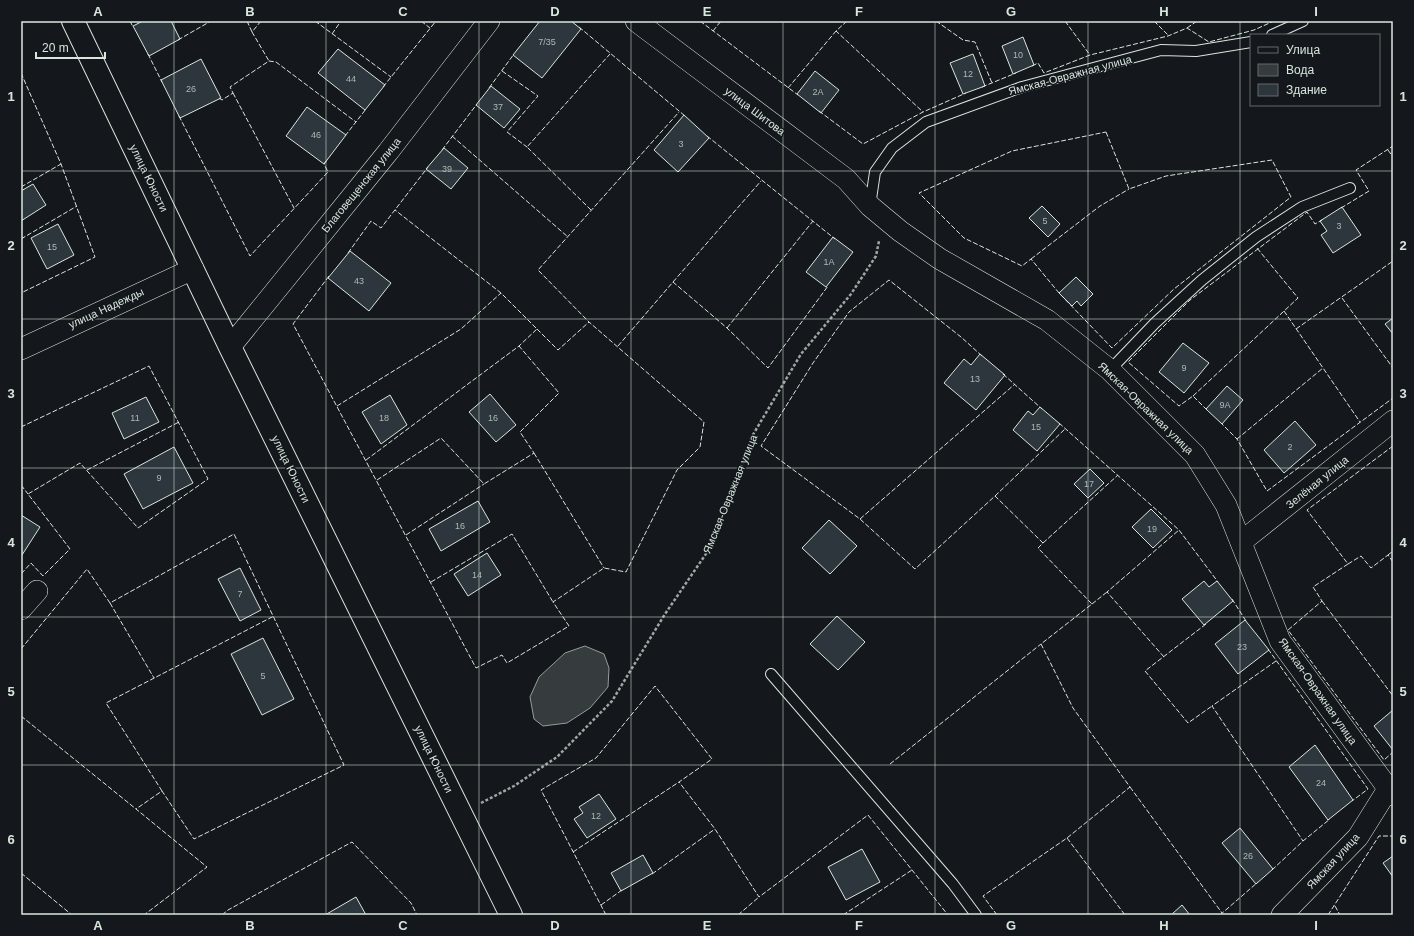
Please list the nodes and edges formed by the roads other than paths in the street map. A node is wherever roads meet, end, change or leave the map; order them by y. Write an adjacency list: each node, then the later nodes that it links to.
1 (73, 21): 9 (street, улица Юности)
2 (489, 21): 10 (street, Благовещенская улица)
3 (636, 21): 8 (street, улица Шитова)
4 (1303, 21): 5 (lane)
5 (1274, 34)
6 (1250, 42): 8 (lane, Ямская-Овражная улица)
7 (1350, 188): 12 (lane)
8 (870, 206): 12 (street, Ямская-Овражная улица)
9 (192, 269): 10 (street, улица Юности); 11 (street, улица Надежды)
10 (230, 347): 19 (street, улица Юности)
11 (21, 349)
12 (1110, 370): 14 (street, Ямская-Овражная улица)
13 (1393, 421): 14 (street, Зелёная улица)
14 (1241, 542): 18 (street, Ямская-Овражная улица)
15 (37, 591): 16 (street)
16 (21, 609)
17 (771, 674): 20 (lane)
18 (1391, 790): 21 (street, Ямская улица)
19 (511, 915)
20 (976, 915)
21 (1282, 915)

